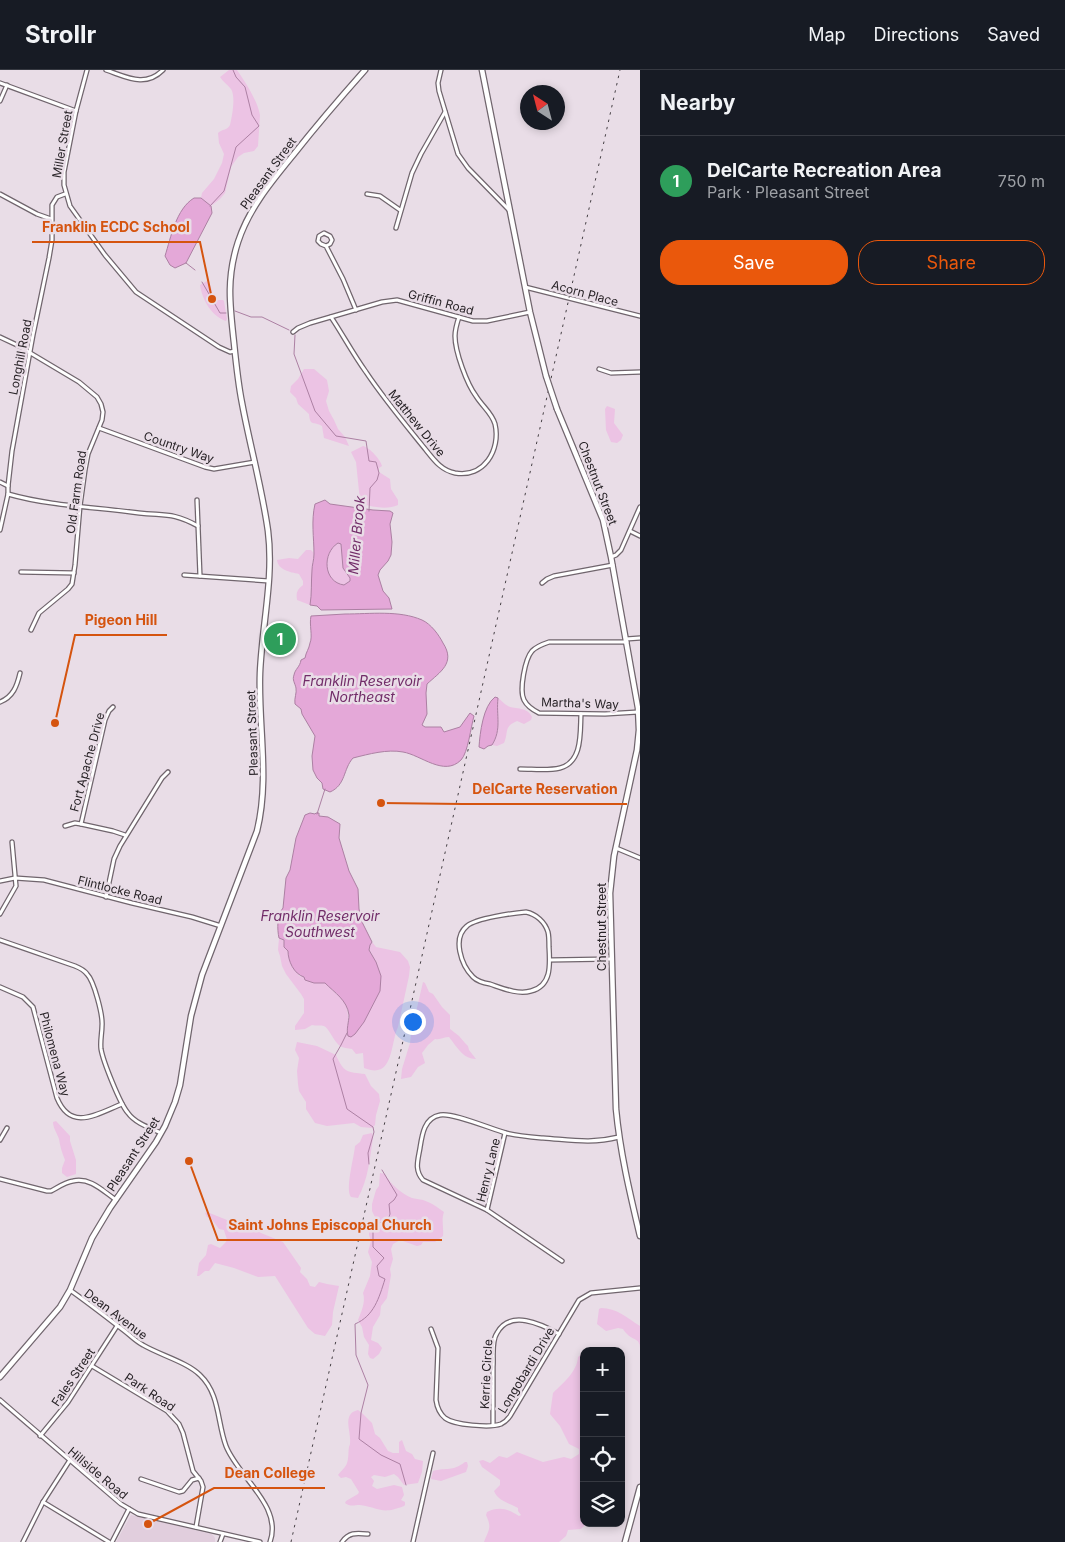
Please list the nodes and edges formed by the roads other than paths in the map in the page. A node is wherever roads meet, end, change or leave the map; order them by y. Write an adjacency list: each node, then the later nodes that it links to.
1 (86, 70): 10 (street, Miller Street)
2 (106, 70): 3 (street)
3 (163, 70)
4 (365, 70): 28 (street, Pleasant Street)
5 (440, 70): 11 (street)
6 (482, 70): 16 (street, Chestnut Street)
7 (0, 83): 8 (street)
8 (6, 85): 9 (street); 10 (street)
9 (0, 101)
10 (76, 111): 13 (street, Miller Street)
11 (445, 112): 15 (street); 16 (street)
12 (0, 194): 17 (street)
13 (65, 194): 17 (street, Longhill Road); 28 (street, Miller Street)
14 (367, 194): 15 (street)
15 (401, 210): 18 (street)
16 (511, 213): 20 (street, Chestnut Street)
17 (51, 218): 29 (street, Longhill Road)
18 (396, 228)
19 (326, 246): 19 (street); 21 (street)
20 (525, 287): 22 (street, Chestnut Street); 23 (street, Acorn Place)
21 (356, 310): 24 (street, Griffin Road); 25 (street, Griffin Road)
22 (530, 312): 25 (street, Griffin Road); 44 (street, Chestnut Street, bridge)
23 (640, 316)
24 (331, 317): 25 (street, Matthew Drive); 26 (street, Griffin Road)
25 (459, 318)
26 (293, 332)
27 (0, 337): 29 (street, Old Farm Road)
28 (235, 351): 33 (street, Pleasant Street)
29 (30, 354): 32 (street, Old Farm Road); 35 (street, Longhill Road)
30 (599, 369): 31 (street)
31 (640, 372)
32 (99, 428): 33 (street, Country Way); 38 (street, Old Farm Road)
33 (255, 462): 50 (street, Pleasant Street)
34 (0, 482): 35 (street)
35 (8, 486): 36 (street, Longhill Road)
36 (8, 494): 38 (street); 41 (street, Longhill Road)
37 (197, 500): 40 (street)
38 (80, 506): 40 (street); 47 (street, Old Farm Road)
39 (640, 507): 42 (street)
40 (198, 526): 49 (street)
41 (0, 530)
42 (630, 531): 43 (street); 44 (street)
43 (640, 536)
44 (611, 557): 45 (street, Chestnut Street)
45 (613, 565): 51 (street); 54 (street, Chestnut Street)
46 (21, 572): 47 (street)
47 (74, 573): 52 (street, Old Farm Road)
48 (184, 575): 49 (street)
49 (200, 576): 50 (street)
50 (269, 581): 73 (street, Pleasant Street)
51 (542, 583)
52 (31, 630)
53 (640, 638): 54 (street, Martha's Way)
54 (627, 640): 58 (street, Chestnut Street); 59 (street, Martha's Way)
55 (20, 673): 56 (street)
56 (0, 702)
57 (113, 707): 63 (street, Fort Apache Drive)
58 (638, 712): 59 (street, Martha's Way); 60 (street, Chestnut Street)
59 (581, 714): 61 (street)
60 (639, 745): 67 (street, Chestnut Street)
61 (520, 769)
62 (168, 772): 65 (street)
63 (81, 824): 64 (street); 65 (street)
64 (65, 826)
65 (125, 835): 71 (street)
66 (12, 842): 69 (street)
67 (616, 848): 68 (street); 75 (street, Chestnut Street)
68 (640, 858)
69 (15, 878): 70 (street, Flintlocke Road); 71 (street, Flintlocke Road); 72 (street)
70 (0, 881)
71 (106, 897): 73 (street, Flintlocke Road)
72 (0, 914)
73 (221, 926): 80 (street, Pleasant Street)
74 (0, 940): 78 (street)
75 (611, 959): 76 (street); 82 (street, Chestnut Street)
76 (550, 960): 76 (street)
77 (0, 987): 78 (street, Philomena Way)
78 (122, 1104): 80 (street)
79 (7, 1128): 83 (street)
80 (161, 1133): 85 (street, Pleasant Street)
81 (506, 1133): 82 (street); 86 (street, Henry Lane); 86 (street)
82 (619, 1137): 87 (street, Chestnut Street)
83 (0, 1140)
84 (0, 1179): 85 (street)
85 (116, 1200): 90 (street, Pleasant Street)
86 (487, 1210): 88 (street)
87 (640, 1236)
88 (562, 1261)
89 (640, 1288): 93 (street, Longobardi Drive)
90 (70, 1290): 91 (street, Dean Avenue); 95 (street, Pleasant Street)
91 (117, 1326): 94 (street, Fales Street); 113 (street, Dean Avenue)
92 (431, 1328): 97 (street, Longobardi Drive)
93 (559, 1334): 97 (street, Longobardi Drive); 97 (street, Kerrie Circle)
94 (92, 1366): 98 (street, Fales Street); 101 (street, Park Road)
95 (0, 1377)
96 (0, 1400): 98 (street, Hillside Road)
97 (493, 1425)
98 (40, 1436): 100 (street, Hillside Road)
99 (433, 1453): 115 (street)
100 (70, 1460): 104 (street); 105 (street, Hillside Road)
101 (199, 1478): 102 (street); 106 (street, Park Road)
102 (141, 1479)
103 (640, 1487): 116 (street)
104 (43, 1502): 109 (street); 110 (street)
105 (129, 1509): 106 (street, Hillside Road); 110 (street)
106 (196, 1527): 107 (street, Hillside Road)
107 (223, 1534): 111 (street); 112 (street, Hillside Road)
108 (368, 1534): 114 (street)
109 (23, 1542)
110 (111, 1542)
111 (220, 1542)
112 (260, 1542)
113 (270, 1542)
114 (342, 1542)
115 (413, 1542)
116 (625, 1542)

